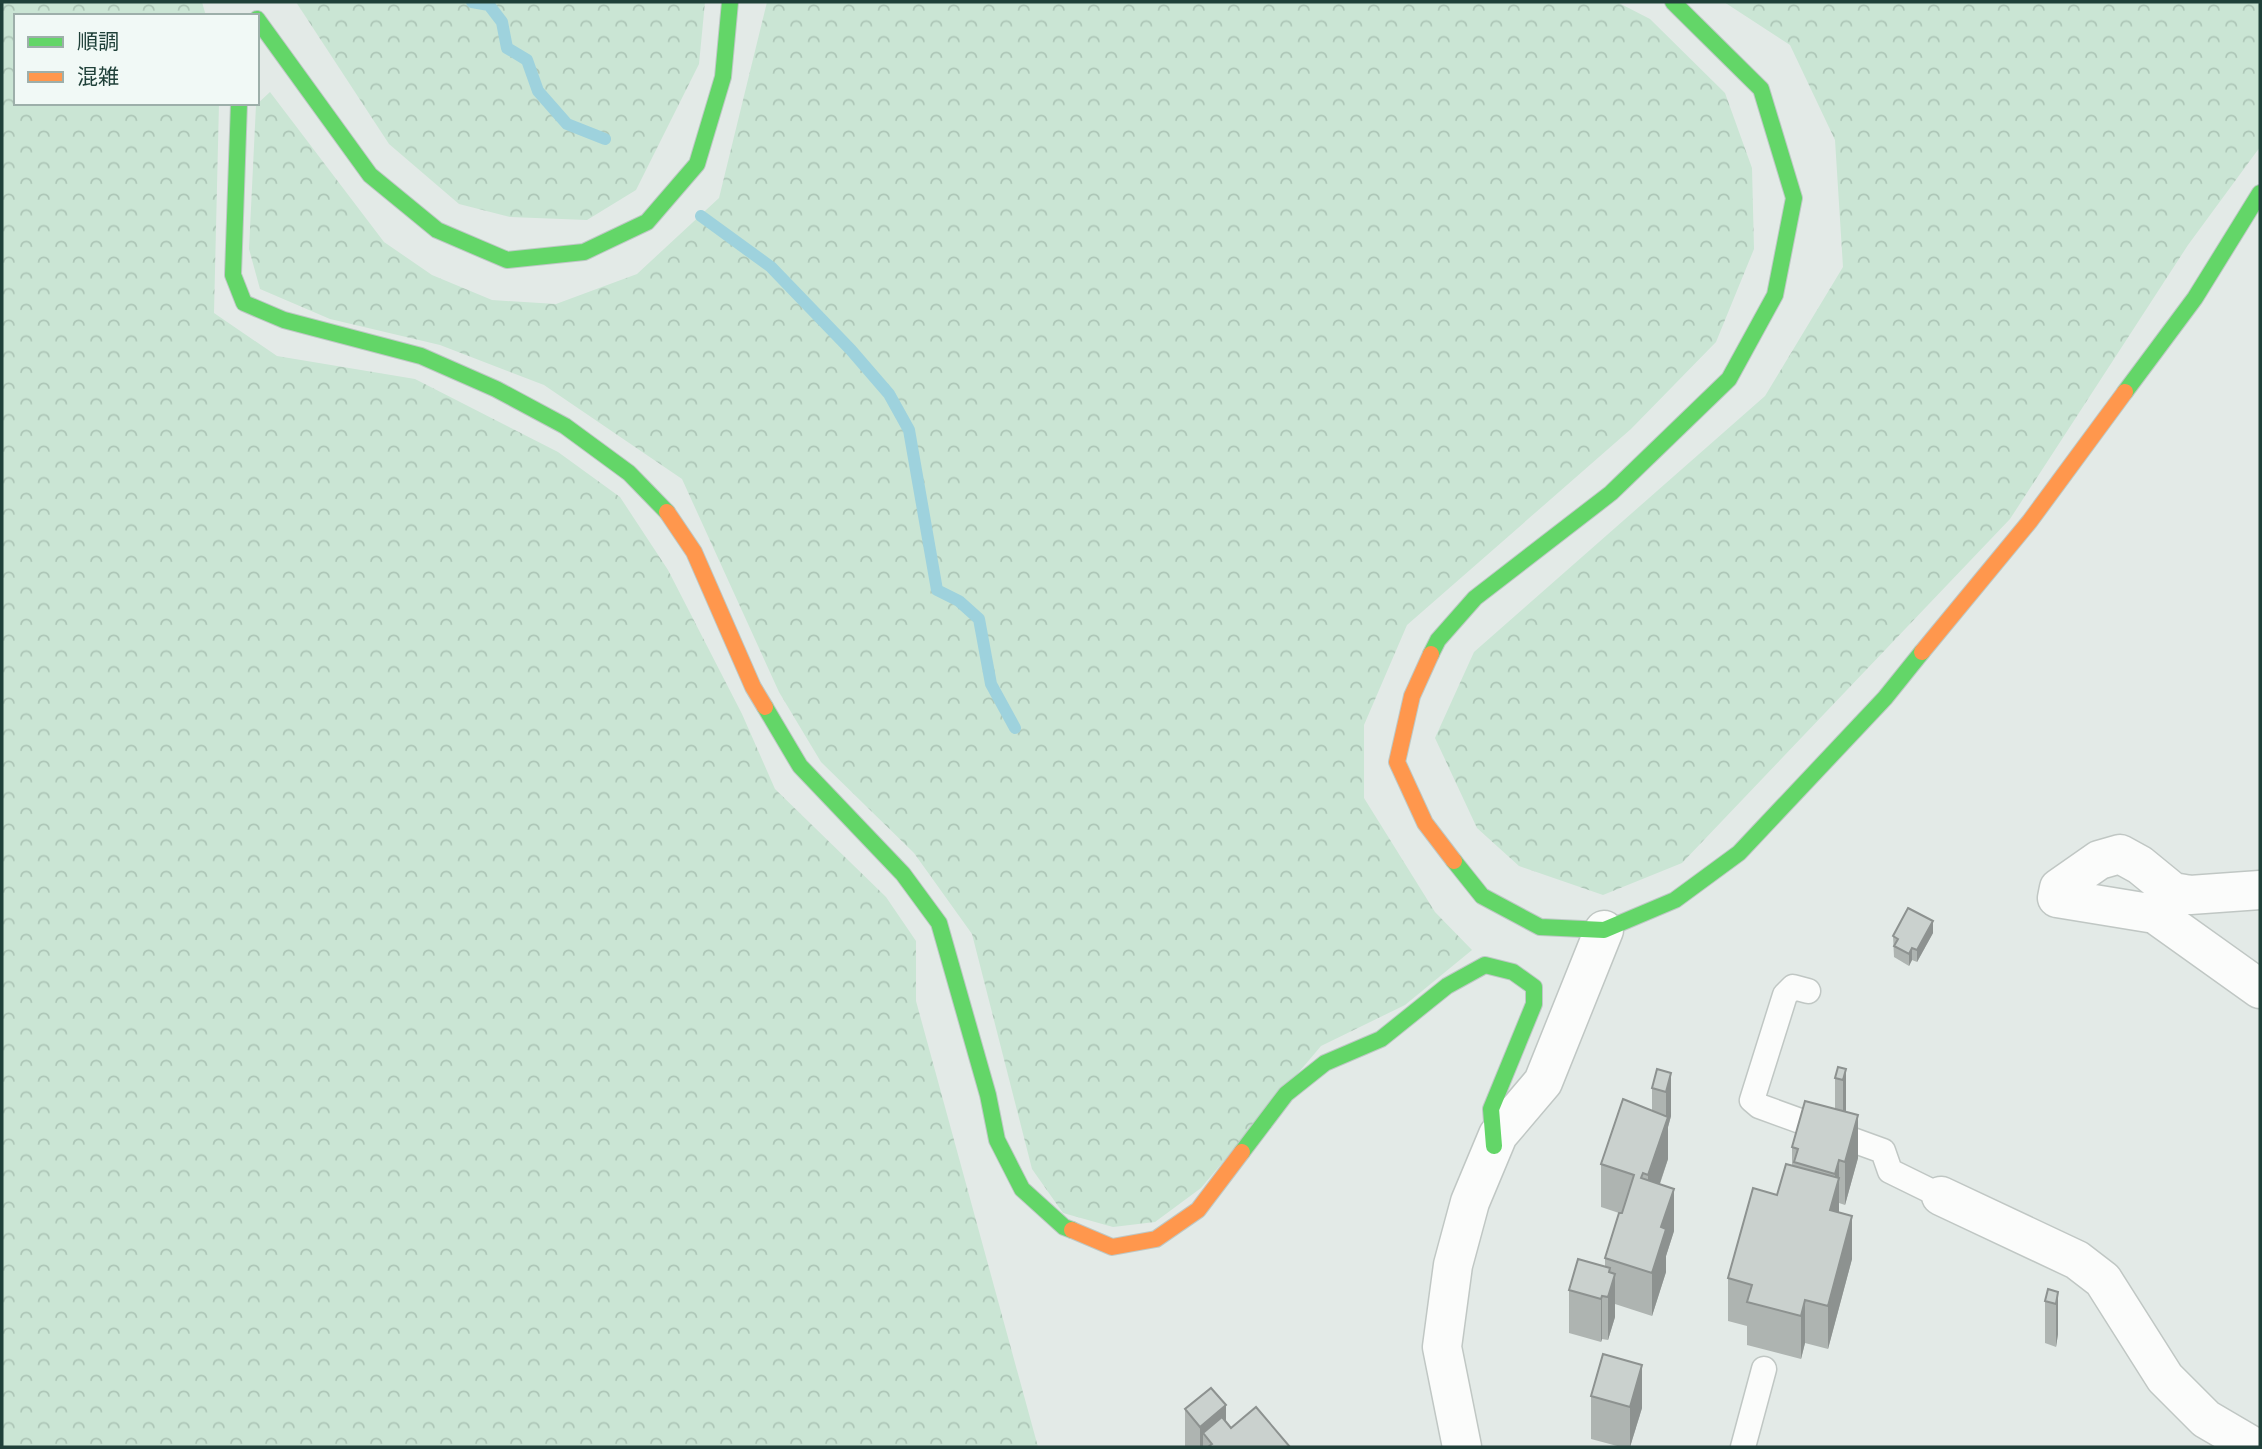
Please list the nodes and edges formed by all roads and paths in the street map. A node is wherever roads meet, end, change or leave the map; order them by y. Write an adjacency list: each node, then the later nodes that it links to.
1 (730, 2): 3 (street)
2 (1673, 2): 7 (street)
3 (259, 21)
4 (239, 105): 10 (street)
5 (2260, 192): 7 (street)
6 (2260, 890): 8 (street)
7 (1604, 930): 10 (street)
8 (2260, 989)
9 (1808, 991): 11 (lane)
10 (1494, 1146): 13 (street)
11 (1941, 1196): 15 (street)
12 (1764, 1369): 14 (lane)
13 (1462, 1447)
14 (1743, 1447)
15 (2254, 1447)

